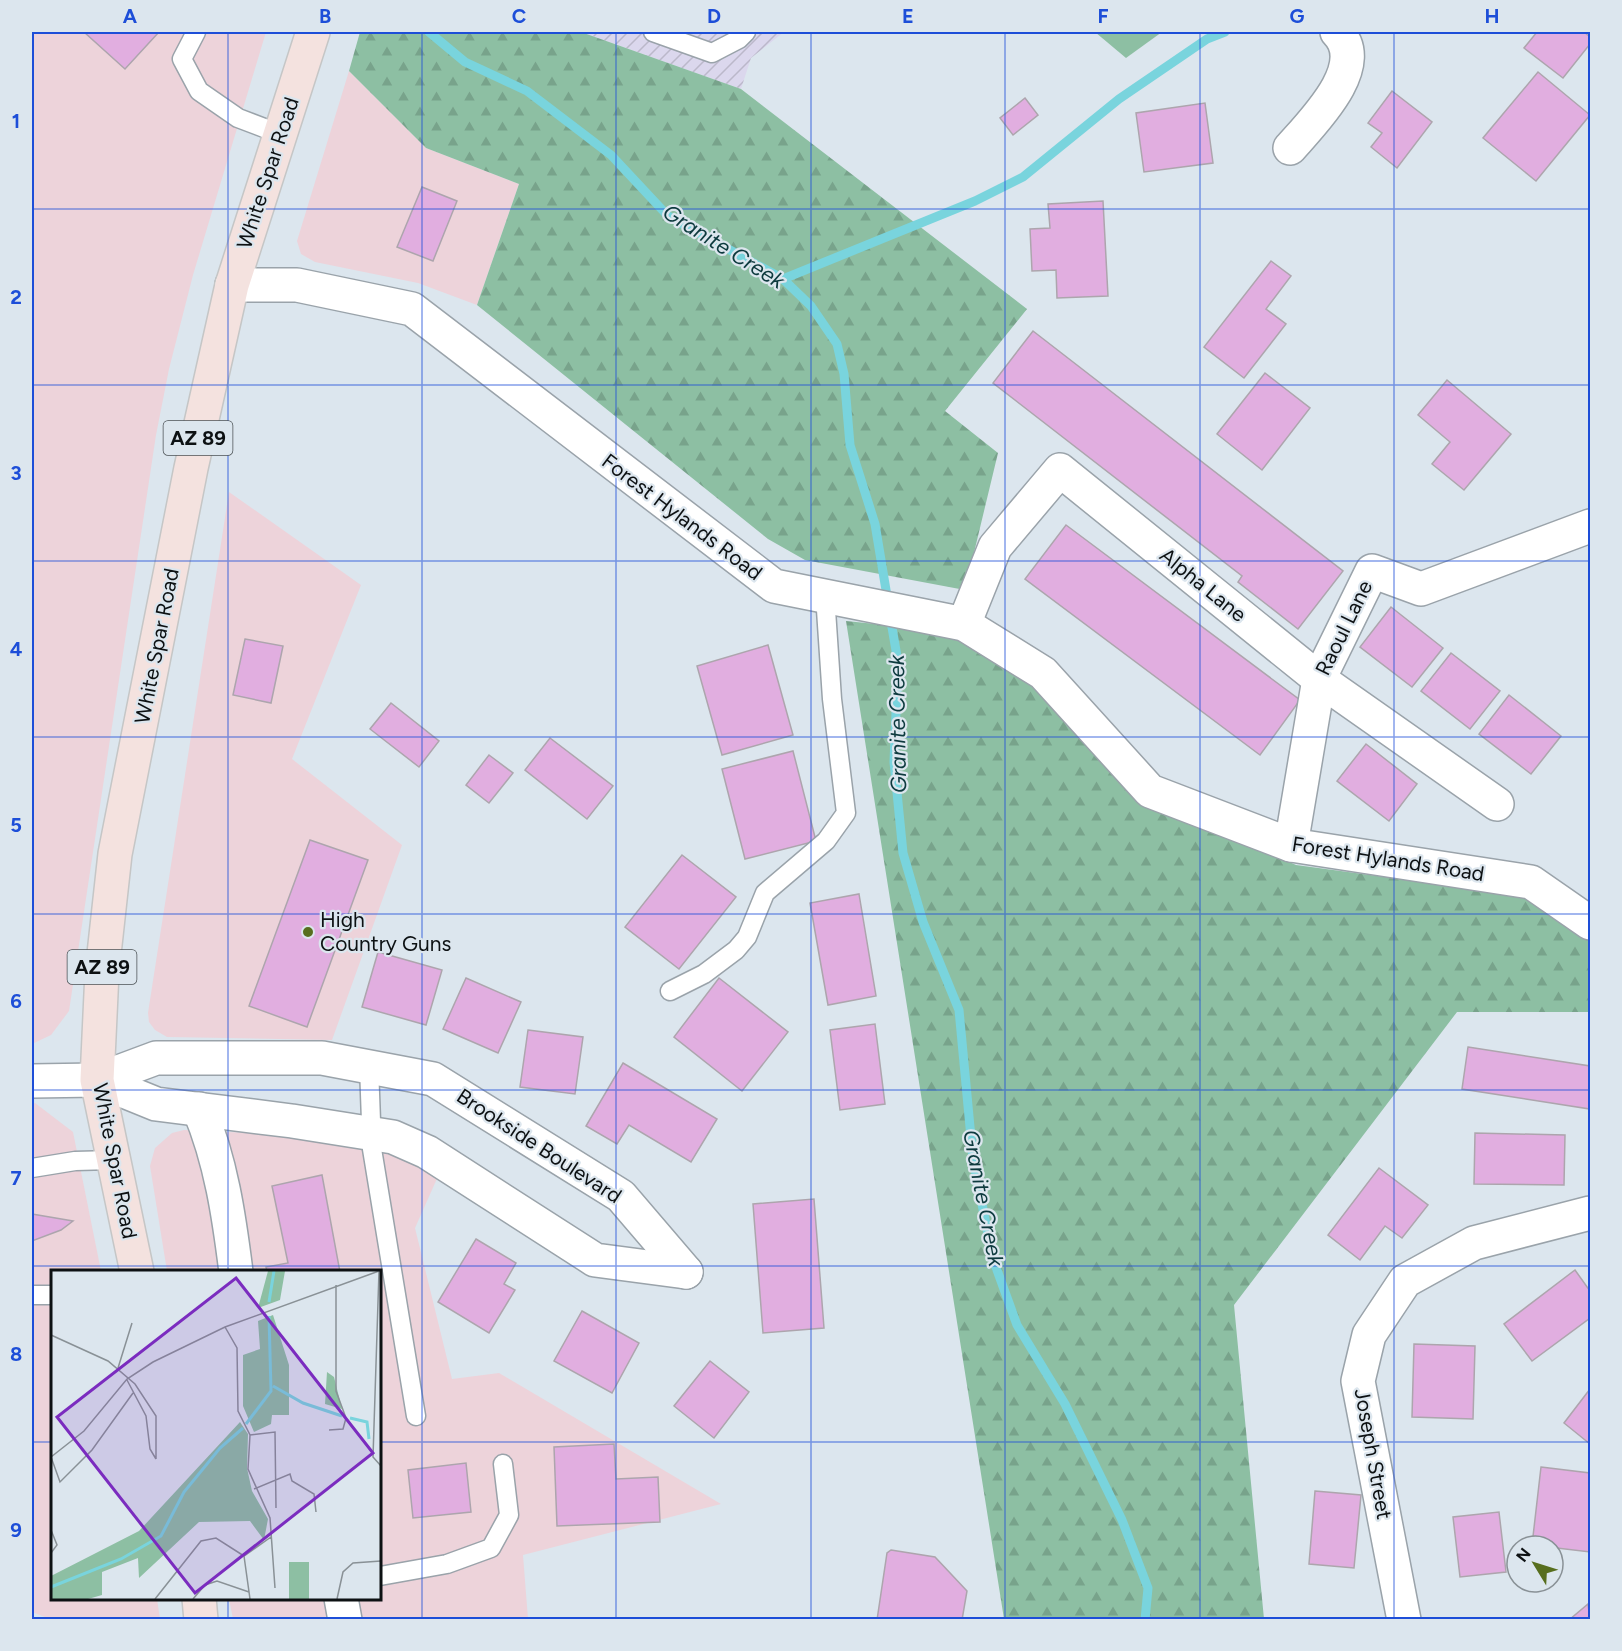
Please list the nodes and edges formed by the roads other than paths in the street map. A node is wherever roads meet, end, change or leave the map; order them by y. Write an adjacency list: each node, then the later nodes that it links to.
1 (196, 32): 6 (lane)
2 (653, 32): 3 (lane)
3 (746, 32)
4 (1337, 32): 7 (street)
5 (309, 33): 6 (main road, White Spar Road / AZ 89)
6 (280, 134): 8 (main road, White Spar Road / AZ 89)
7 (1290, 148)
8 (232, 285): 10 (street, Forest Hylands Road); 19 (main road, White Spar Road / AZ 89)
9 (1590, 526): 12 (street, Raoul Lane)
10 (825, 595): 11 (street, Forest Hylands Road); 16 (lane)
11 (964, 624): 12 (street, Alpha Lane); 14 (street, Forest Hylands Road)
12 (1319, 679): 13 (street, Alpha Lane); 14 (street, Raoul Lane)
13 (1497, 804)
14 (1291, 845): 15 (street, Forest Hylands Road)
15 (1590, 923)
16 (670, 991)
17 (369, 1066): 19 (street, Brookside Boulevard); 21 (lane); 21 (street, Brookside Boulevard)
18 (32, 1080): 19 (street)
19 (97, 1080): 20 (street, Brookside Boulevard); 22 (main road, White Spar Road / AZ 89)
20 (199, 1109): 21 (street, Brookside Boulevard); 26 (street)
21 (372, 1134): 29 (lane)
22 (113, 1160): 23 (lane); 25 (main road, White Spar Road / AZ 89)
23 (32, 1168)
24 (1590, 1213): 36 (street, Joseph Street)
25 (137, 1270)
26 (236, 1270)
27 (32, 1295): 28 (lane)
28 (51, 1295)
29 (416, 1416)
30 (503, 1464): 31 (lane)
31 (381, 1576)
32 (199, 1600): 34 (main road)
33 (341, 1600): 35 (street)
34 (201, 1620)
35 (345, 1620)
36 (1404, 1620)

